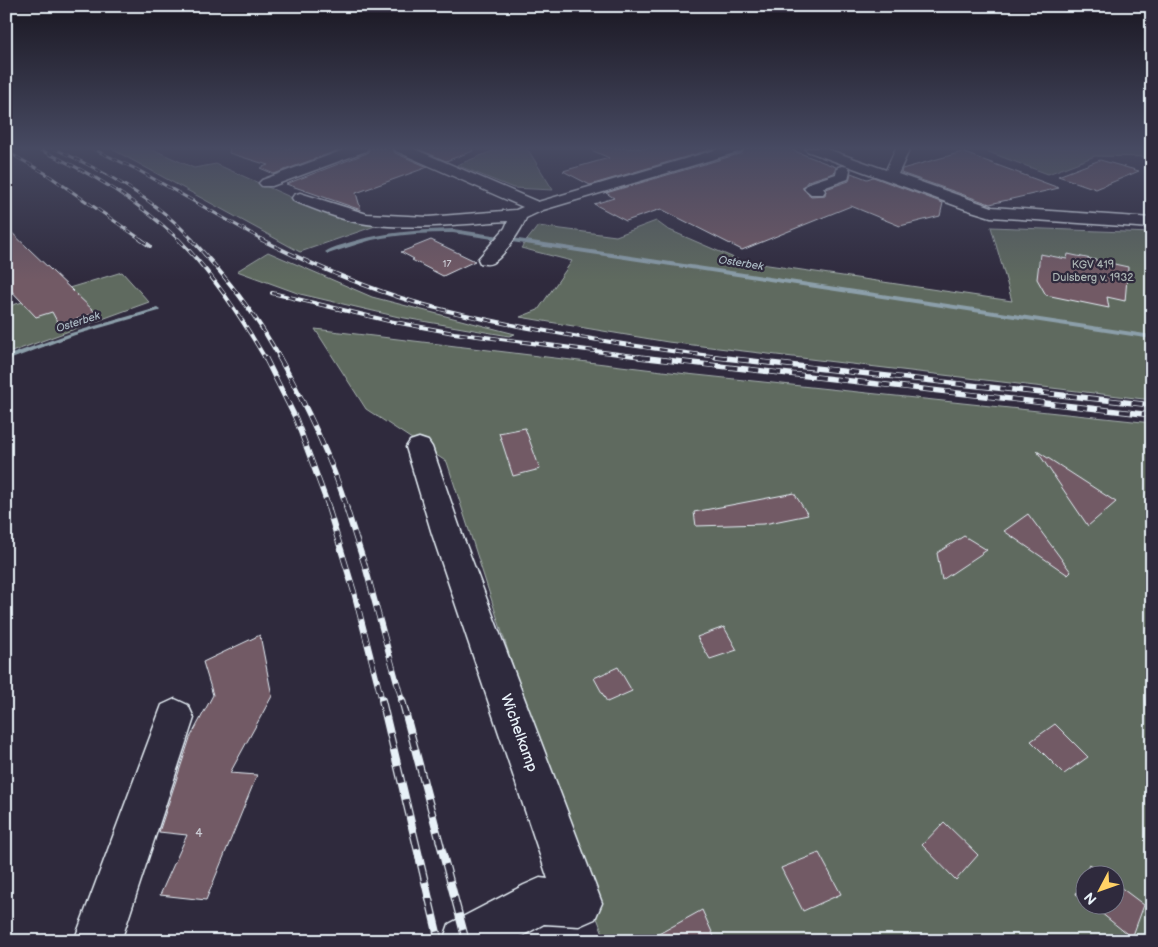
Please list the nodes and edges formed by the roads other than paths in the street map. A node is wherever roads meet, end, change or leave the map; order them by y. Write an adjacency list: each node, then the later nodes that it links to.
1 (503, 192): 5 (street)
2 (587, 192): 5 (street)
3 (934, 192): 7 (street)
4 (300, 198): 6 (street)
5 (537, 207): 6 (street)
6 (519, 215): 8 (street)
7 (1152, 223)
8 (487, 259)
9 (419, 447): 12 (street, Wichelkamp)
10 (174, 718): 11 (street)
11 (97, 941)
12 (466, 941)

